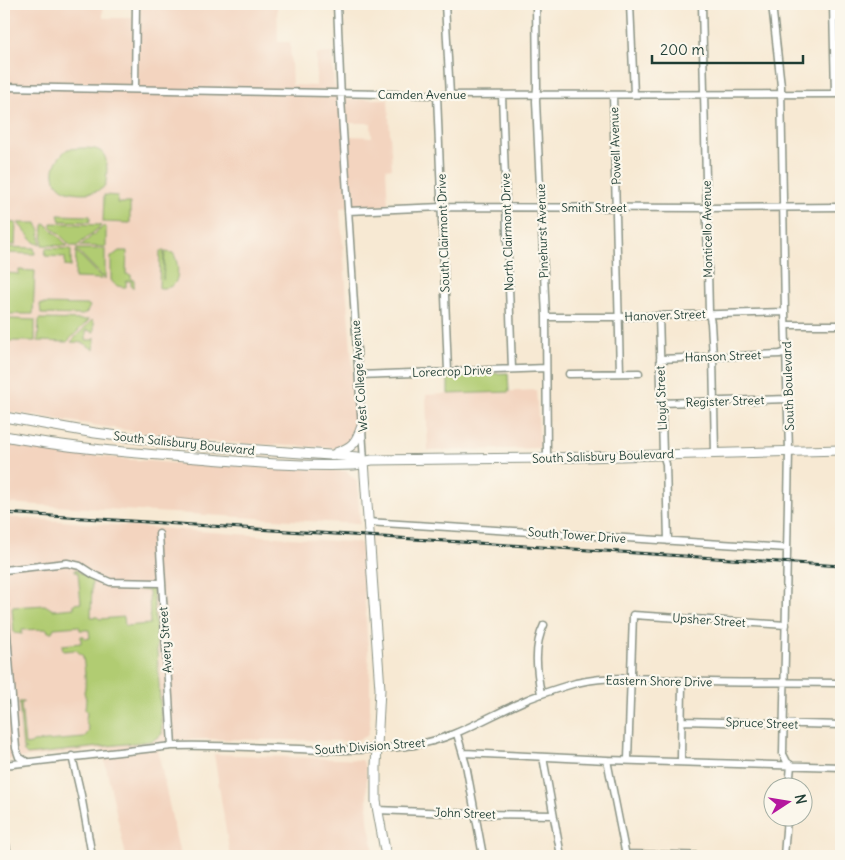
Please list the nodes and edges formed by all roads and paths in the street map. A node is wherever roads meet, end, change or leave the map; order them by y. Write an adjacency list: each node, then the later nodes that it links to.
1 (136, 4): 12 (street)
2 (337, 4): 13 (street, West College Avenue)
3 (445, 4): 20 (street)
4 (536, 4): 14 (street, Pinehurst Avenue)
5 (630, 4): 15 (street)
6 (702, 4): 16 (street, Monticello Avenue)
7 (772, 4): 17 (street, South Boulevard)
8 (833, 4): 9 (street)
9 (834, 18): 10 (street); 18 (street)
10 (841, 18)
11 (4, 87): 12 (street, Camden Avenue)
12 (134, 89): 13 (street, Camden Avenue)
13 (340, 94): 19 (street, Camden Avenue); 30 (street, West College Avenue)
14 (536, 94): 21 (street, Camden Avenue); 22 (street, Camden Avenue); 26 (street, Pinehurst Avenue)
15 (634, 94): 16 (street, Camden Avenue); 22 (street, Camden Avenue)
16 (704, 94): 17 (street, Camden Avenue); 29 (street, Monticello Avenue)
17 (781, 94): 18 (street, Camden Avenue); 28 (street, South Boulevard)
18 (838, 94)
19 (437, 95): 20 (street, Camden Avenue); 24 (street, South Clairmont Drive)
20 (450, 95): 21 (street, Camden Avenue)
21 (502, 95): 25 (street, North Clairmont Drive)
22 (613, 95): 27 (street, Powell Avenue)
23 (841, 206): 28 (street, Smith Street)
24 (442, 207): 25 (street, Smith Street); 30 (street, Smith Street); 43 (street, South Clairmont Drive)
25 (507, 207): 26 (street, Smith Street); 42 (street, North Clairmont Drive)
26 (542, 207): 27 (street, Smith Street); 34 (street, Pinehurst Avenue)
27 (617, 207): 29 (street, Smith Street); 35 (street, Powell Avenue)
28 (783, 207): 29 (street, Smith Street); 31 (street, South Boulevard)
29 (706, 208): 32 (street, Monticello Avenue)
30 (348, 211): 47 (street, West College Avenue)
31 (785, 312): 32 (street, Hanover Street); 36 (street, South Boulevard)
32 (709, 313): 33 (street, Hanover Street); 39 (street, Monticello Avenue)
33 (659, 315): 35 (street, Hanover Street); 40 (street, Lloyd Street)
34 (546, 317): 35 (street, Hanover Street); 41 (street, Pinehurst Avenue)
35 (618, 317): 44 (street, Powell Avenue)
36 (786, 325): 37 (street); 38 (street, South Boulevard)
37 (841, 325)
38 (786, 352): 39 (street, Hanson Street); 48 (street, South Boulevard)
39 (713, 357): 40 (street, Hanson Street); 49 (street, Monticello Avenue)
40 (660, 359): 50 (street, Lloyd Street)
41 (546, 368): 42 (street, Lorecrop Drive); 61 (street, Pinehurst Avenue)
42 (512, 369): 43 (street, Lorecrop Drive)
43 (448, 371): 47 (street, Lorecrop Drive)
44 (620, 373): 45 (street); 46 (street)
45 (638, 373)
46 (569, 374)
47 (359, 375): 52 (street, West College Avenue)
48 (788, 399): 49 (street, Register Street); 56 (street, South Boulevard)
49 (713, 401): 50 (street, Register Street); 57 (street, Monticello Avenue)
50 (661, 403): 58 (street, Lloyd Street)
51 (4, 417): 54 (main road, South Salisbury Boulevard)
52 (362, 426): 59 (main road); 62 (street, West College Avenue)
53 (4, 436): 60 (main road, South Salisbury Boulevard)
54 (236, 449): 59 (main road, South Salisbury Boulevard); 60 (main road)
55 (841, 450): 56 (main road, South Salisbury Boulevard)
56 (790, 451): 57 (main road, South Salisbury Boulevard); 68 (street, South Boulevard)
57 (715, 453): 58 (main road, South Salisbury Boulevard)
58 (663, 454): 61 (main road, South Salisbury Boulevard); 67 (street, Lloyd Street)
59 (329, 455): 62 (main road, South Salisbury Boulevard)
60 (198, 458): 63 (main road, South Salisbury Boulevard)
61 (547, 458): 62 (main road, South Salisbury Boulevard)
62 (364, 461): 63 (main road, South Salisbury Boulevard); 64 (main road, West College Avenue)
63 (340, 465): 64 (main road)
64 (366, 489): 65 (main road, West College Avenue)
65 (367, 522): 67 (street, South Tower Drive); 85 (main road, West College Avenue)
66 (159, 534): 70 (street, Avery Street)
67 (668, 541): 68 (street, South Tower Drive)
68 (787, 548): 74 (street, South Boulevard)
69 (4, 570): 70 (street)
70 (161, 583): 84 (street, Avery Street)
71 (4, 596): 72 (street)
72 (4, 601): 92 (street)
73 (544, 625): 79 (street)
74 (786, 625): 75 (street, Upsher Street); 77 (street, South Boulevard)
75 (631, 678): 76 (street, Eastern Shore Drive); 79 (street, Eastern Shore Drive); 89 (street)
76 (682, 681): 77 (street, Eastern Shore Drive); 80 (street)
77 (786, 682): 78 (street, Eastern Shore Drive); 81 (street, South Boulevard)
78 (841, 683)
79 (540, 694): 83 (street, Eastern Shore Drive)
80 (682, 721): 81 (street, Spruce Street); 91 (street)
81 (784, 724): 82 (street, Spruce Street); 94 (street, South Boulevard)
82 (841, 725)
83 (457, 734): 85 (street, South Division Street); 86 (street)
84 (172, 746): 85 (street, South Division Street); 87 (street, South Division Street)
85 (377, 748): 97 (main road, West College Avenue)
86 (464, 753): 88 (street); 98 (street)
87 (72, 756): 92 (street, South Division Street); 104 (street)
88 (543, 757): 90 (street); 99 (street)
89 (628, 759): 90 (street); 91 (street)
90 (607, 760): 103 (street)
91 (681, 761): 94 (street)
92 (27, 762): 93 (street, South Division Street)
93 (4, 765)
94 (791, 765): 95 (street); 96 (street)
95 (841, 767)
96 (790, 778)
97 (377, 810): 98 (street, John Street); 105 (main road, West College Avenue)
98 (475, 814): 99 (street, John Street); 106 (street)
99 (553, 815): 107 (street)
100 (786, 828): 109 (street)
101 (4, 836): 102 (street)
102 (6, 855)
103 (625, 855): 108 (street)
104 (92, 856)
105 (386, 856)
106 (484, 856)
107 (561, 856)
108 (718, 856)
109 (784, 856)

